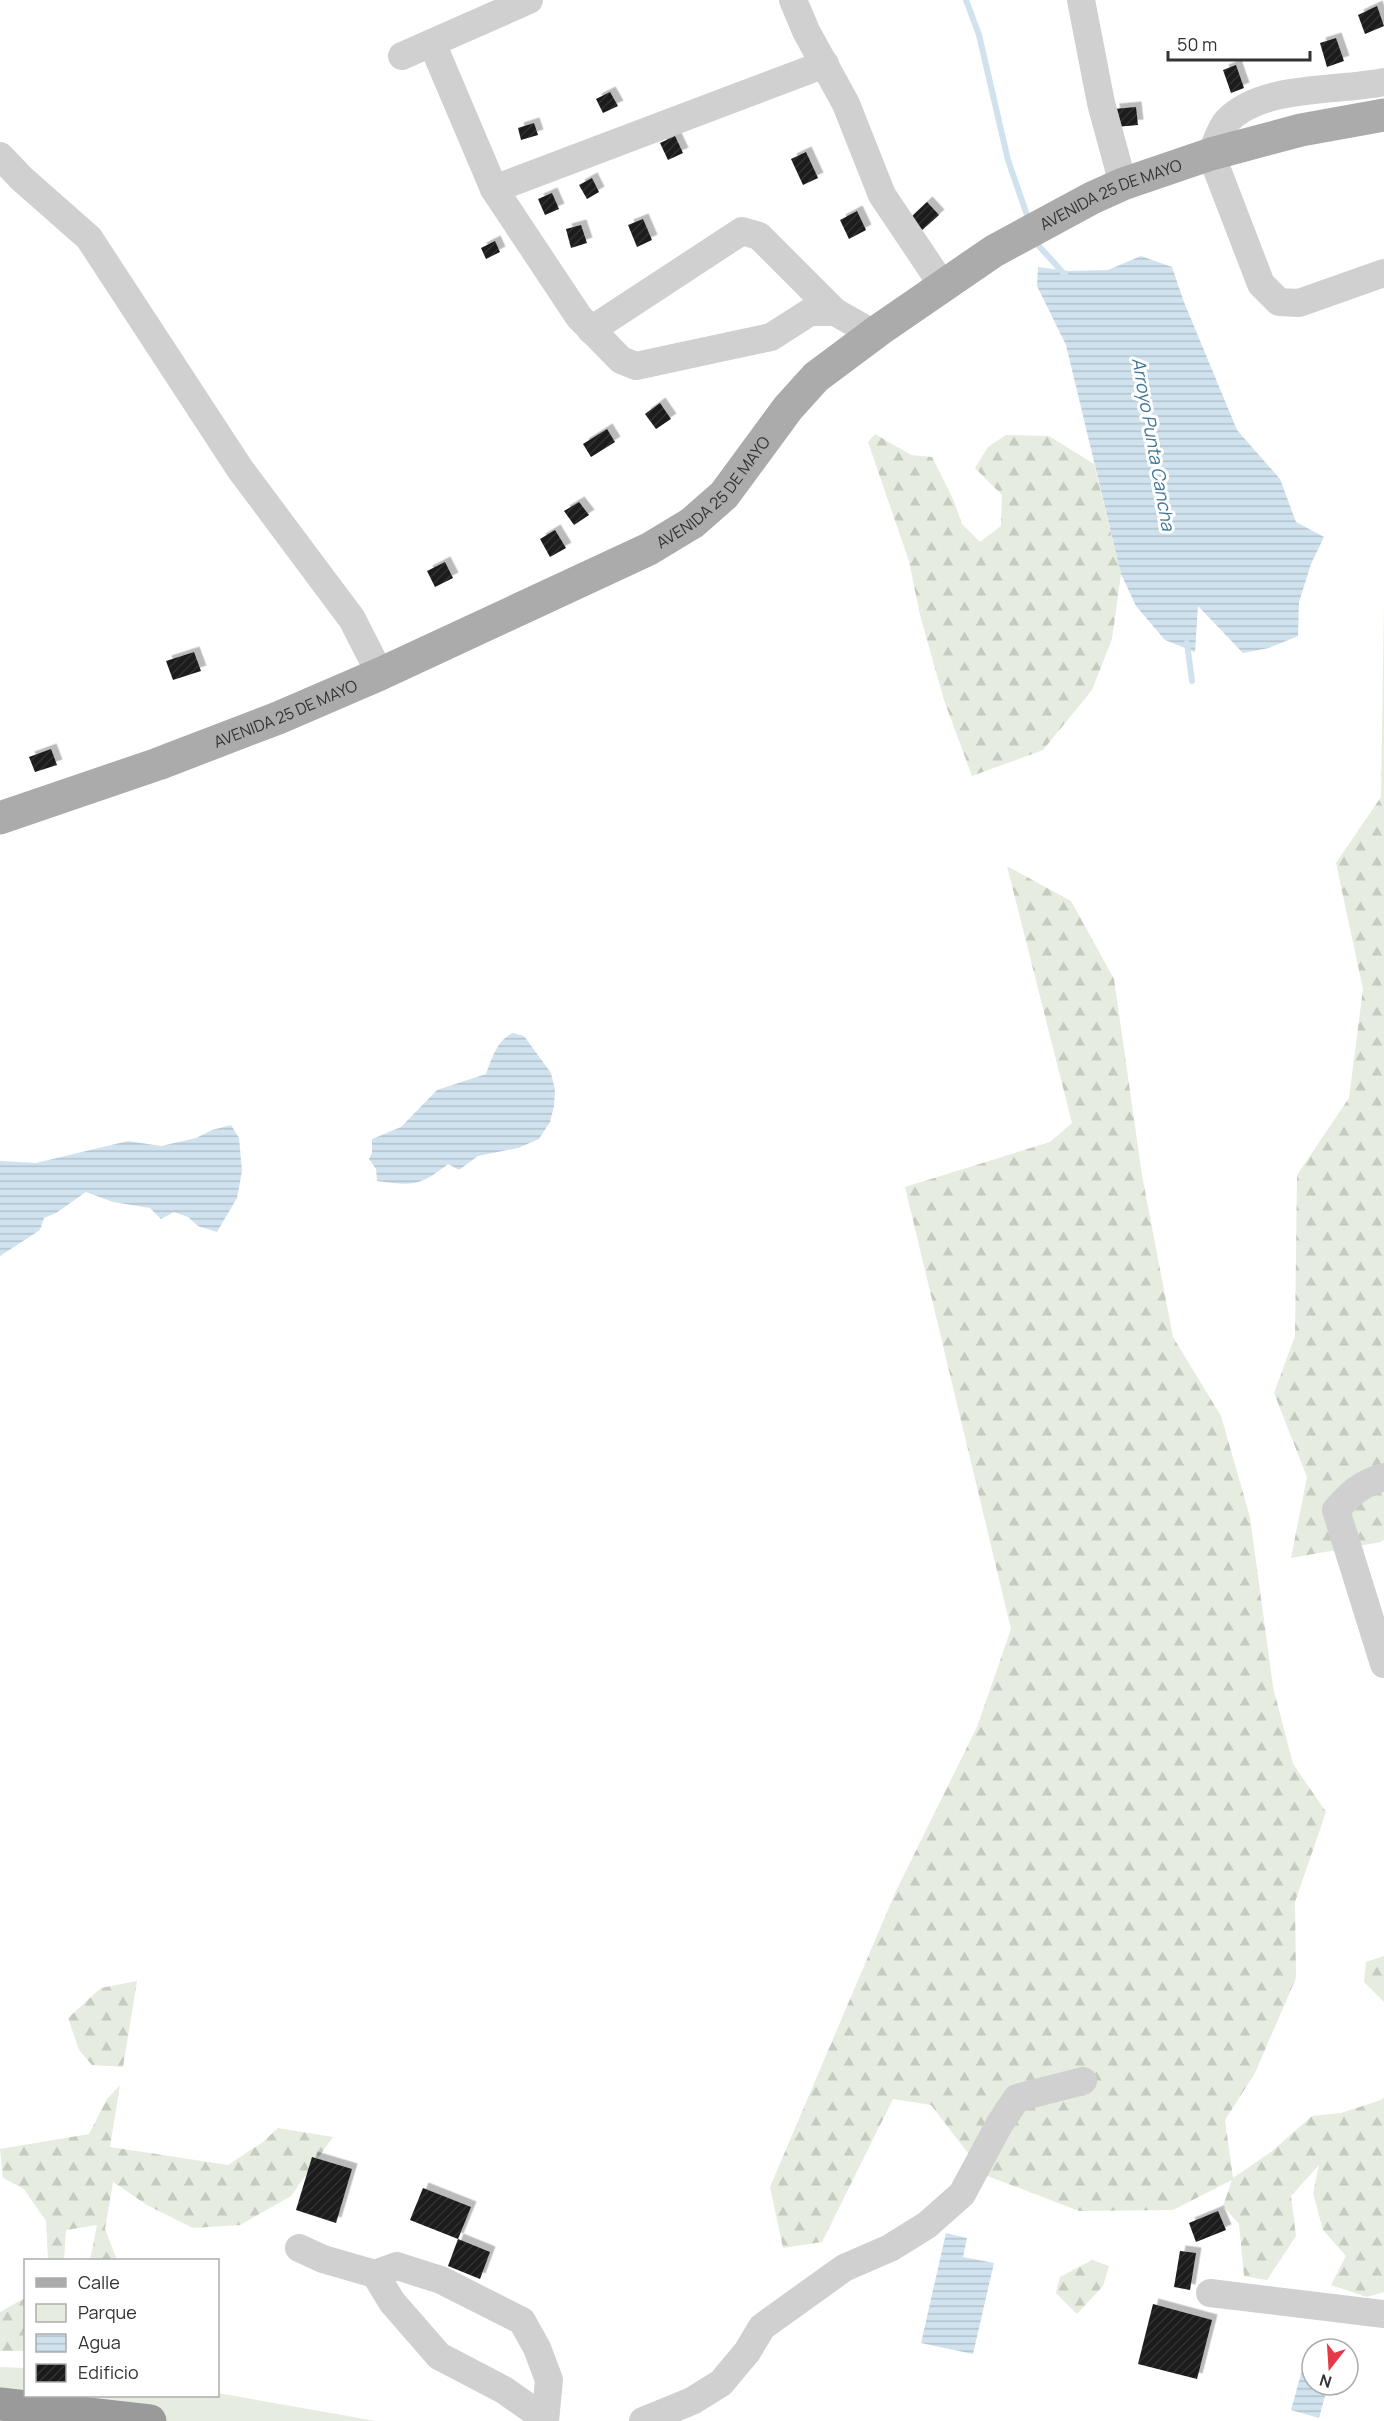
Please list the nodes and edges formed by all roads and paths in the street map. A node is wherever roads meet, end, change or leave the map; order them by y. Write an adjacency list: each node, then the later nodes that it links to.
1 (529, 0): 4 (street)
2 (793, 0): 6 (street)
3 (1081, 0): 11 (street)
4 (432, 43): 5 (street); 12 (street)
5 (402, 56)
6 (825, 64): 12 (street); 14 (street)
7 (1384, 82): 9 (street)
8 (1384, 115): 9 (main road, AVENIDA 25 DE MAYO)
9 (1211, 154): 11 (main road, AVENIDA 25 DE MAYO); 13 (street)
10 (0, 156): 18 (street)
11 (1123, 184): 14 (main road, AVENIDA 25 DE MAYO)
12 (494, 189): 16 (street)
13 (1384, 273)
14 (943, 286): 17 (main road, AVENIDA 25 DE MAYO)
15 (835, 312): 16 (street); 16 (street); 17 (street)
16 (591, 330)
17 (874, 334): 18 (main road, AVENIDA 25 DE MAYO)
18 (380, 674): 19 (main road, AVENIDA 25 DE MAYO)
19 (0, 818)
20 (1384, 1477): 21 (street)
21 (1384, 1664)
22 (1083, 2081): 31 (street)
23 (299, 2248): 24 (street)
24 (375, 2274): 29 (street); 29 (street)
25 (1210, 2293): 26 (street)
26 (1384, 2314)
27 (0, 2404): 28 (highway)
28 (59, 2416): 30 (highway)
29 (545, 2420)
30 (150, 2421)
31 (644, 2421)

